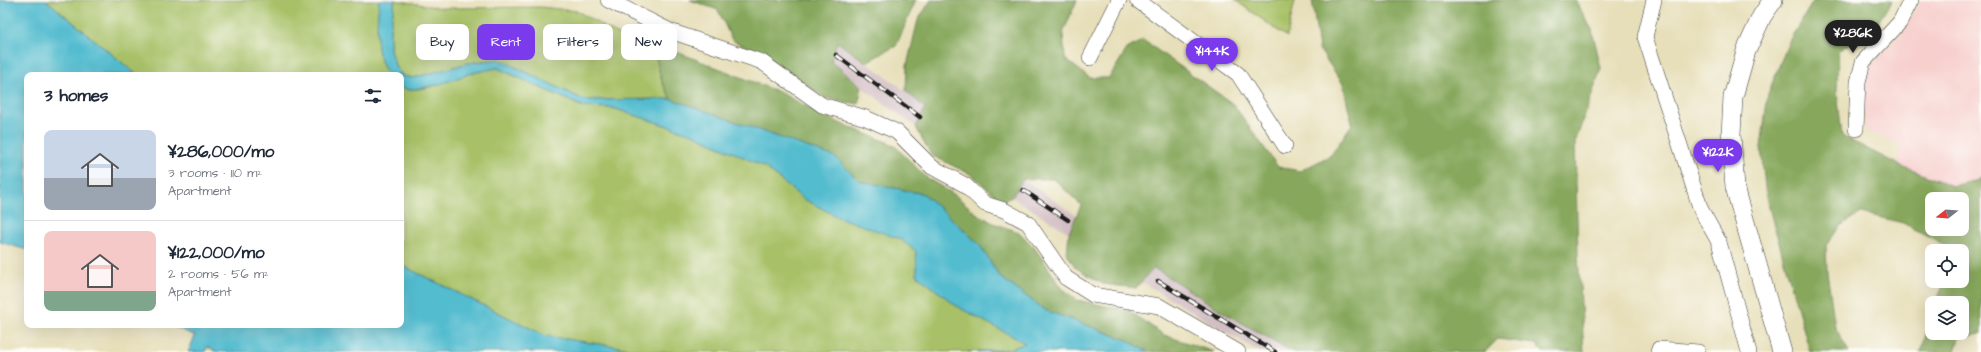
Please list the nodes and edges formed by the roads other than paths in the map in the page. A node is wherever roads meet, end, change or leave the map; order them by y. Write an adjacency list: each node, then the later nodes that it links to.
1 (608, 0): 10 (street)
2 (1119, 0): 7 (street)
3 (1137, 0): 9 (street)
4 (1654, 0): 13 (street)
5 (1773, 0): 14 (street)
6 (1911, 0): 8 (street)
7 (1090, 58)
8 (1856, 129)
9 (1285, 146)
10 (1238, 352)
11 (1658, 352): 12 (street)
12 (1698, 352)
13 (1749, 352)
14 (1782, 352)

